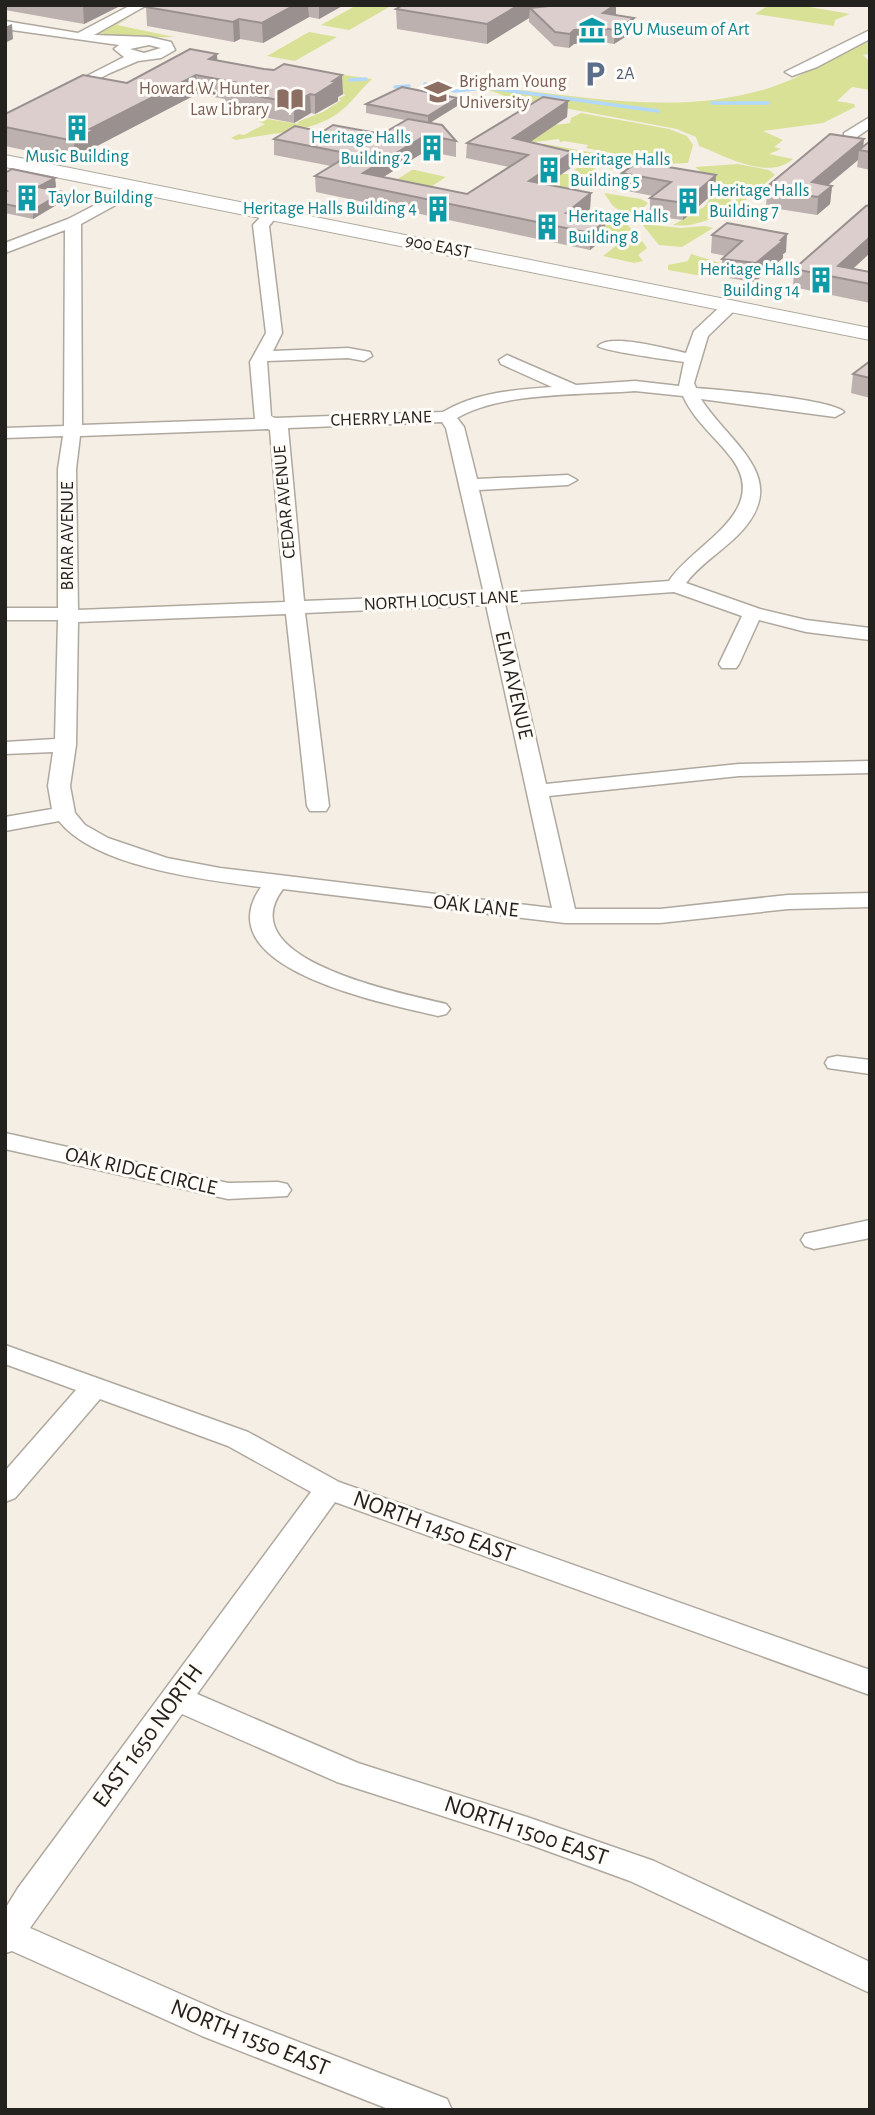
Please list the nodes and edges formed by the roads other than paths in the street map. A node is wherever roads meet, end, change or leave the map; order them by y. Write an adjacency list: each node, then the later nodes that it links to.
1 (141, 5): 3 (street)
2 (9, 24): 3 (street)
3 (84, 38): 5 (street)
4 (870, 121): 6 (street)
5 (5, 124)
6 (870, 139)
7 (5, 161): 8 (main road, 900 EAST)
8 (136, 188): 9 (main road, 900 EAST); 10 (street)
9 (271, 214): 12 (main road, 900 EAST); 15 (street, CEDAR AVENUE)
10 (73, 222): 11 (street); 24 (street, BRIAR AVENUE)
11 (5, 248)
12 (730, 306): 13 (main road, 900 EAST); 17 (street)
13 (870, 334)
14 (606, 346): 17 (street)
15 (260, 356): 16 (street); 23 (street, CEDAR AVENUE)
16 (364, 356)
17 (692, 359): 20 (street)
18 (507, 360): 19 (street)
19 (572, 390): 20 (street, CHERRY LANE); 22 (street, CHERRY LANE)
20 (688, 391): 21 (street, CHERRY LANE); 28 (street)
21 (835, 412)
22 (447, 417): 23 (street, CHERRY LANE); 27 (street, ELM AVENUE)
23 (271, 423): 24 (street, CHERRY LANE); 30 (street, CEDAR AVENUE)
24 (72, 430): 25 (street, CHERRY LANE); 33 (street, BRIAR AVENUE)
25 (5, 433)
26 (568, 480): 27 (street)
27 (470, 485): 29 (street, ELM AVENUE)
28 (675, 586): 29 (street, NORTH LOCUST LANE); 31 (street, NORTH LOCUST LANE)
29 (495, 599): 30 (street, NORTH LOCUST LANE); 39 (street, ELM AVENUE)
30 (295, 607): 33 (street, NORTH LOCUST LANE); 40 (street, CEDAR AVENUE)
31 (753, 613): 34 (street, NORTH LOCUST LANE); 35 (street)
32 (5, 614): 33 (street, NORTH LOCUST LANE)
33 (68, 616): 36 (street, BRIAR AVENUE)
34 (870, 634)
35 (729, 664)
36 (65, 745): 37 (street); 41 (street, BRIAR AVENUE)
37 (5, 748)
38 (870, 767): 39 (street)
39 (538, 791): 45 (street, ELM AVENUE)
40 (318, 806)
41 (64, 814): 42 (street); 43 (street, OAK LANE)
42 (5, 824)
43 (275, 884): 45 (street, OAK LANE); 46 (street)
44 (870, 900): 45 (street, OAK LANE)
45 (565, 916)
46 (438, 1009)
47 (837, 1063): 48 (street)
48 (870, 1067)
49 (5, 1141): 50 (street, OAK RIDGE CIRCLE)
50 (278, 1190)
51 (870, 1229): 52 (street)
52 (814, 1240)
53 (5, 1354): 54 (street, NORTH 1450 EAST)
54 (94, 1388): 55 (street, NORTH 1450 EAST); 56 (street)
55 (330, 1489): 57 (street, NORTH 1450 EAST); 58 (street, EAST 1650 NORTH)
56 (5, 1492)
57 (870, 1683)
58 (176, 1698): 59 (street, EAST 1650 NORTH); 61 (street, NORTH 1500 EAST)
59 (7, 1937): 60 (street, EAST 1650 NORTH)
60 (68, 1961): 62 (street, NORTH 1550 EAST)
61 (870, 1978)
62 (434, 2110)

